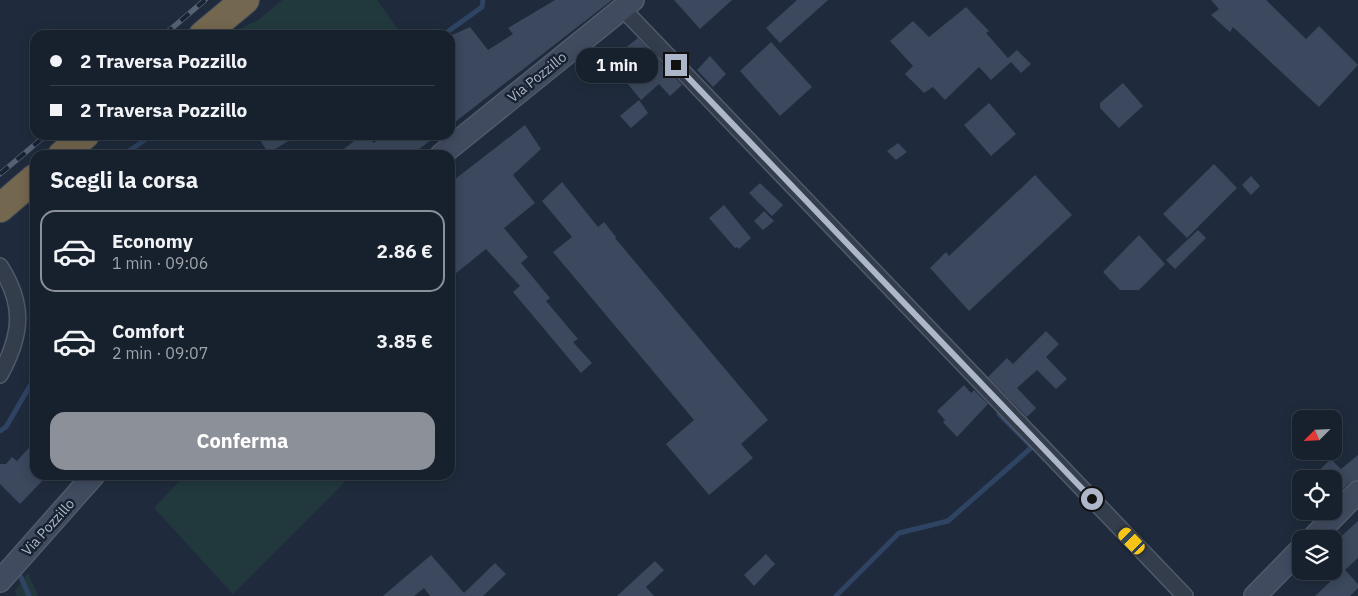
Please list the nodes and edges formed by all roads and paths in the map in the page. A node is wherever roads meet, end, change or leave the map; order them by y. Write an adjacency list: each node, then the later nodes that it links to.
1 (245, 0): 3 (highway)
2 (628, 4): 6 (main road, Via Pozzillo); 16 (street)
3 (209, 30)
4 (79, 140): 5 (highway)
5 (68, 150)
6 (447, 150)
7 (30, 182): 8 (highway)
8 (0, 208)
9 (0, 266): 10 (street)
10 (0, 375)
11 (89, 480): 15 (main road, Via Pozzillo)
12 (1358, 492): 13 (main road)
13 (1321, 530)
14 (1292, 558): 17 (main road)
15 (1, 578)
16 (1185, 596)
17 (1255, 596)

